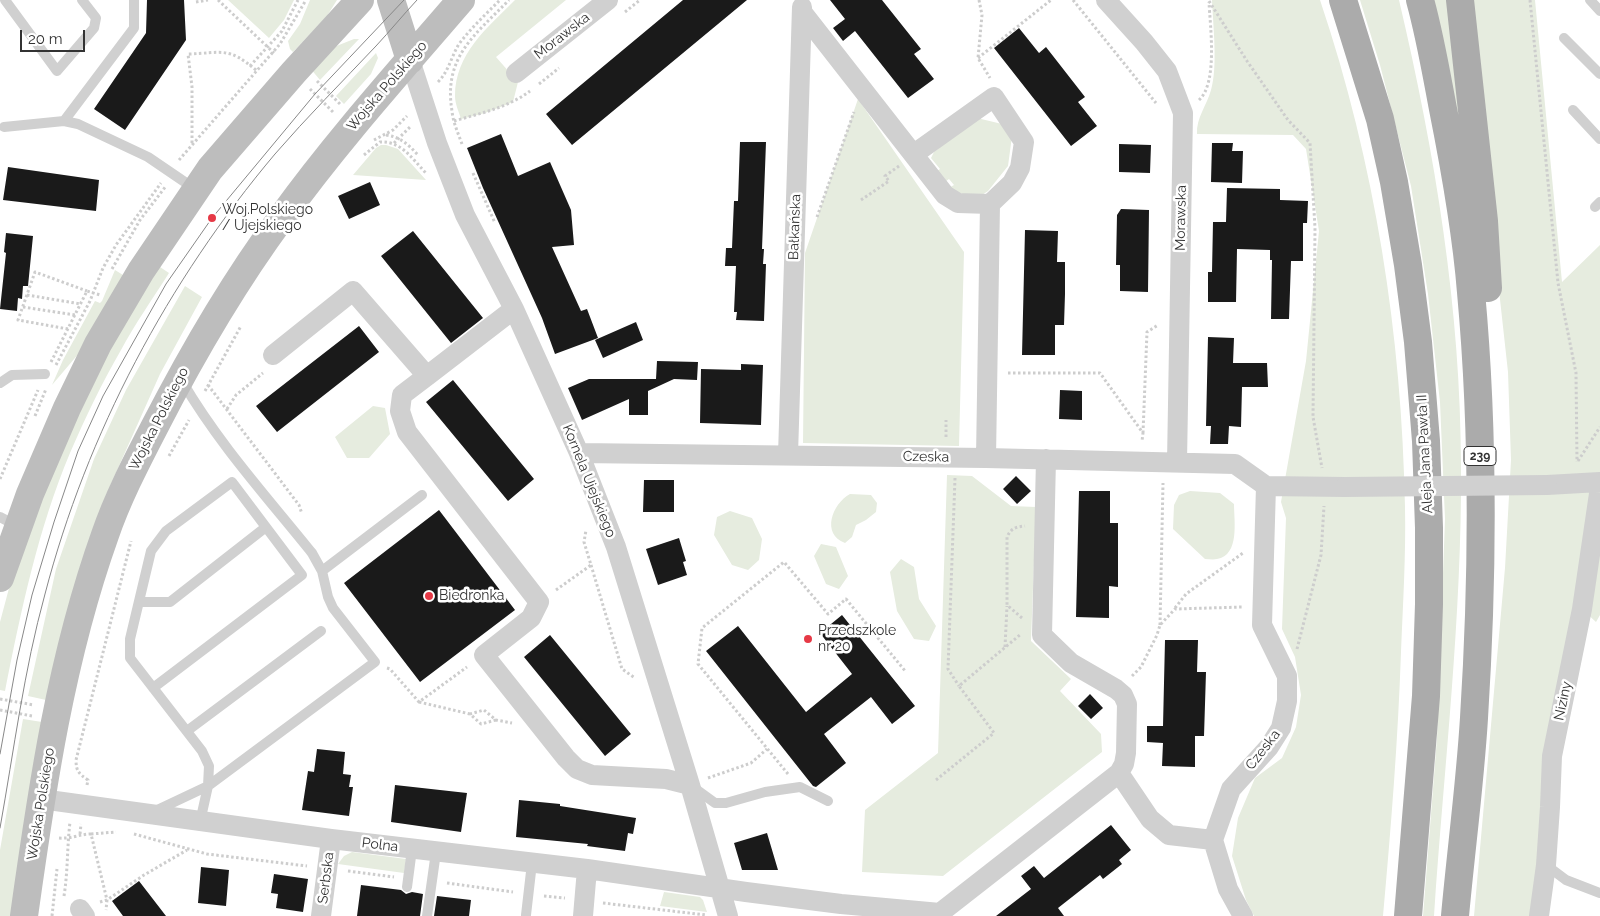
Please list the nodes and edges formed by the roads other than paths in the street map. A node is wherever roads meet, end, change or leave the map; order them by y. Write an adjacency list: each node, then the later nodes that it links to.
1 (5, 0): 2 (lane)
2 (82, 0)
3 (134, 0): 21 (lane)
4 (360, 0): 25 (street)
5 (391, 0): 17 (street, Kornela Ujejskiego)
6 (408, 0): 17 (street, Kornela Ujejskiego)
7 (461, 0): 17 (street, Wojska Polskiego)
8 (608, 0): 18 (street, Morawska)
9 (1106, 0): 37 (street, Morawska)
10 (1343, 0): 77 (main road, Aleja Jana Pawła II)
11 (1420, 0): 45 (main road, 239)
12 (1460, 0): 45 (main road)
13 (1590, 0): 15 (lane)
14 (802, 6): 24 (street); 34 (street, Bałkańska)
15 (1600, 11)
16 (1564, 38): 19 (lane)
17 (410, 60): 27 (street, Kornela Ujejskiego); 31 (street, Wojska Polskiego)
18 (516, 73)
19 (1600, 74)
20 (1573, 110): 23 (lane)
21 (64, 121): 22 (lane); 25 (lane)
22 (1, 126)
23 (1600, 138)
24 (914, 154): 26 (street); 26 (street)
25 (196, 189): 42 (street)
26 (990, 204): 35 (street)
27 (514, 309): 30 (street); 33 (street, Kornela Ujejskiego)
28 (273, 355): 30 (street)
29 (45, 374): 32 (lane)
30 (427, 376): 52 (street)
31 (180, 378): 44 (lane); 54 (street, Wojska Polskiego)
32 (0, 383)
33 (579, 453): 34 (street, Czeska); 52 (street, Kornela Ujejskiego)
34 (788, 455): 35 (street, Czeska)
35 (986, 458): 36 (street, Czeska)
36 (1046, 459): 37 (street, Czeska); 51 (street)
37 (1172, 462): 39 (street, Czeska)
38 (1600, 482): 39 (street, bridge)
39 (1266, 486): 59 (street, Czeska)
40 (1600, 487): 63 (street, Niziny)
41 (422, 495): 44 (lane)
42 (8, 522): 46 (street)
43 (266, 527): 47 (lane); 47 (lane); 49 (lane)
44 (322, 571): 53 (lane)
45 (1480, 572): 78 (main road, 239)
46 (0, 578)
47 (139, 602): 49 (lane)
48 (321, 631): 50 (lane)
49 (153, 688): 50 (lane)
50 (187, 731): 53 (lane)
51 (1119, 773): 59 (street); 69 (street)
52 (690, 785): 55 (lane); 66 (street, Kornela Ujejskiego)
53 (208, 786): 56 (lane); 57 (lane)
54 (41, 799): 56 (street, Polna); 71 (street, Wojska Polskiego)
55 (828, 802)
56 (148, 814): 57 (street, Polna)
57 (200, 822): 58 (street, Polna)
58 (331, 839): 60 (street, Polna); 72 (street, Serbska)
59 (1213, 840): 76 (street)
60 (412, 849): 61 (street, Polna); 65 (lane)
61 (436, 852): 62 (street, Polna); 73 (lane)
62 (532, 863): 64 (street, Polna); 70 (lane)
63 (1546, 865): 67 (lane); 79 (street, Niziny)
64 (587, 869): 66 (street, Polna); 74 (street)
65 (407, 887)
66 (720, 888): 68 (street, Polna); 75 (street, Kornela Ujejskiego)
67 (1600, 893)
68 (841, 910): 69 (street, Polna)
69 (938, 914)
70 (526, 915)
71 (24, 916)
72 (321, 916)
73 (427, 916)
74 (583, 916)
75 (728, 916)
76 (1243, 916)
77 (1408, 916)
78 (1455, 916)
79 (1539, 916)

